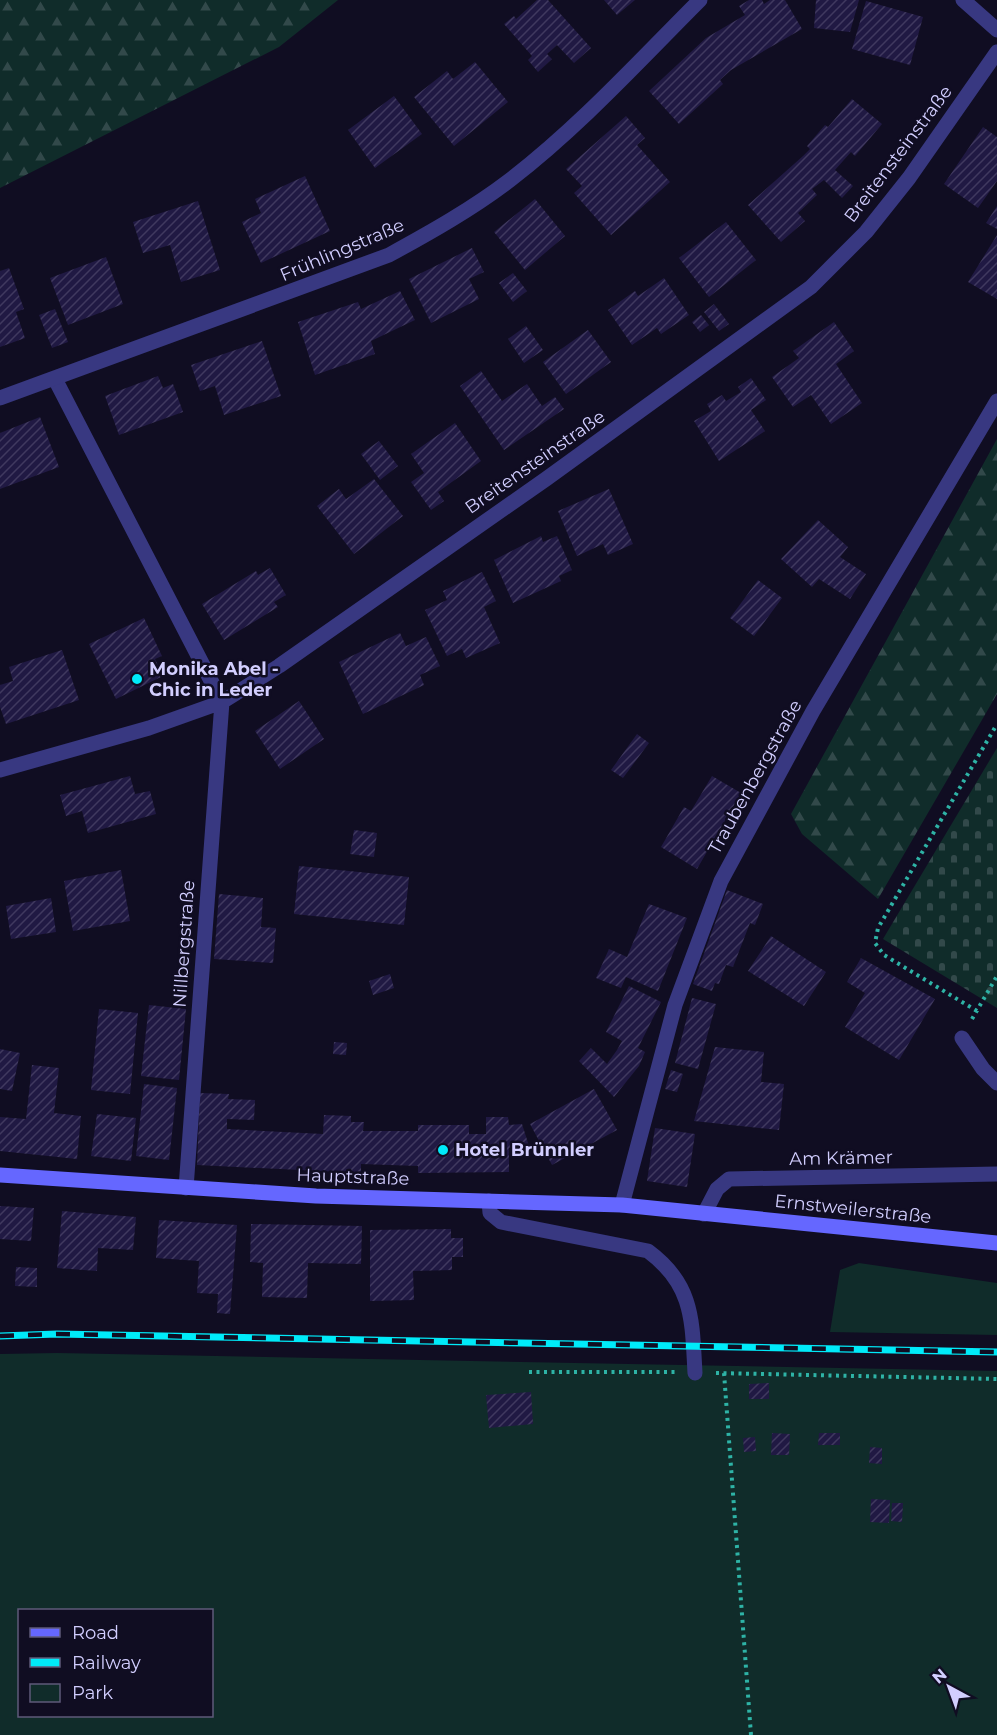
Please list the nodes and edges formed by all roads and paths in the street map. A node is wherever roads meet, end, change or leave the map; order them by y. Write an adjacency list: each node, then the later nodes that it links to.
1 (700, 0): 5 (street, Frühlingstraße)
2 (963, 0): 3 (street)
3 (997, 30)
4 (997, 52): 8 (street, Breitensteinstraße)
5 (55, 379): 6 (street, Frühlingstraße); 8 (street)
6 (0, 398)
7 (997, 401): 19 (street, Traubenbergstraße)
8 (222, 702): 10 (street, Breitensteinstraße); 17 (street, Nillbergstraße)
9 (997, 724): 12 (path)
10 (0, 770)
11 (997, 976): 12 (path)
12 (977, 1011): 13 (path)
13 (962, 1038): 14 (street)
14 (997, 1083)
15 (997, 1174): 20 (street, Am Krämer)
16 (0, 1175): 17 (main road, Hauptstraße)
17 (186, 1188): 18 (main road, Hauptstraße)
18 (489, 1201): 19 (main road, Hauptstraße); 23 (street)
19 (622, 1205): 20 (main road, Hauptstraße)
20 (704, 1214): 21 (main road, Ernstweilerstraße)
21 (997, 1243)
22 (529, 1372): 23 (path)
23 (695, 1373): 24 (path)
24 (724, 1374): 25 (path); 26 (path)
25 (997, 1379)
26 (751, 1735)

